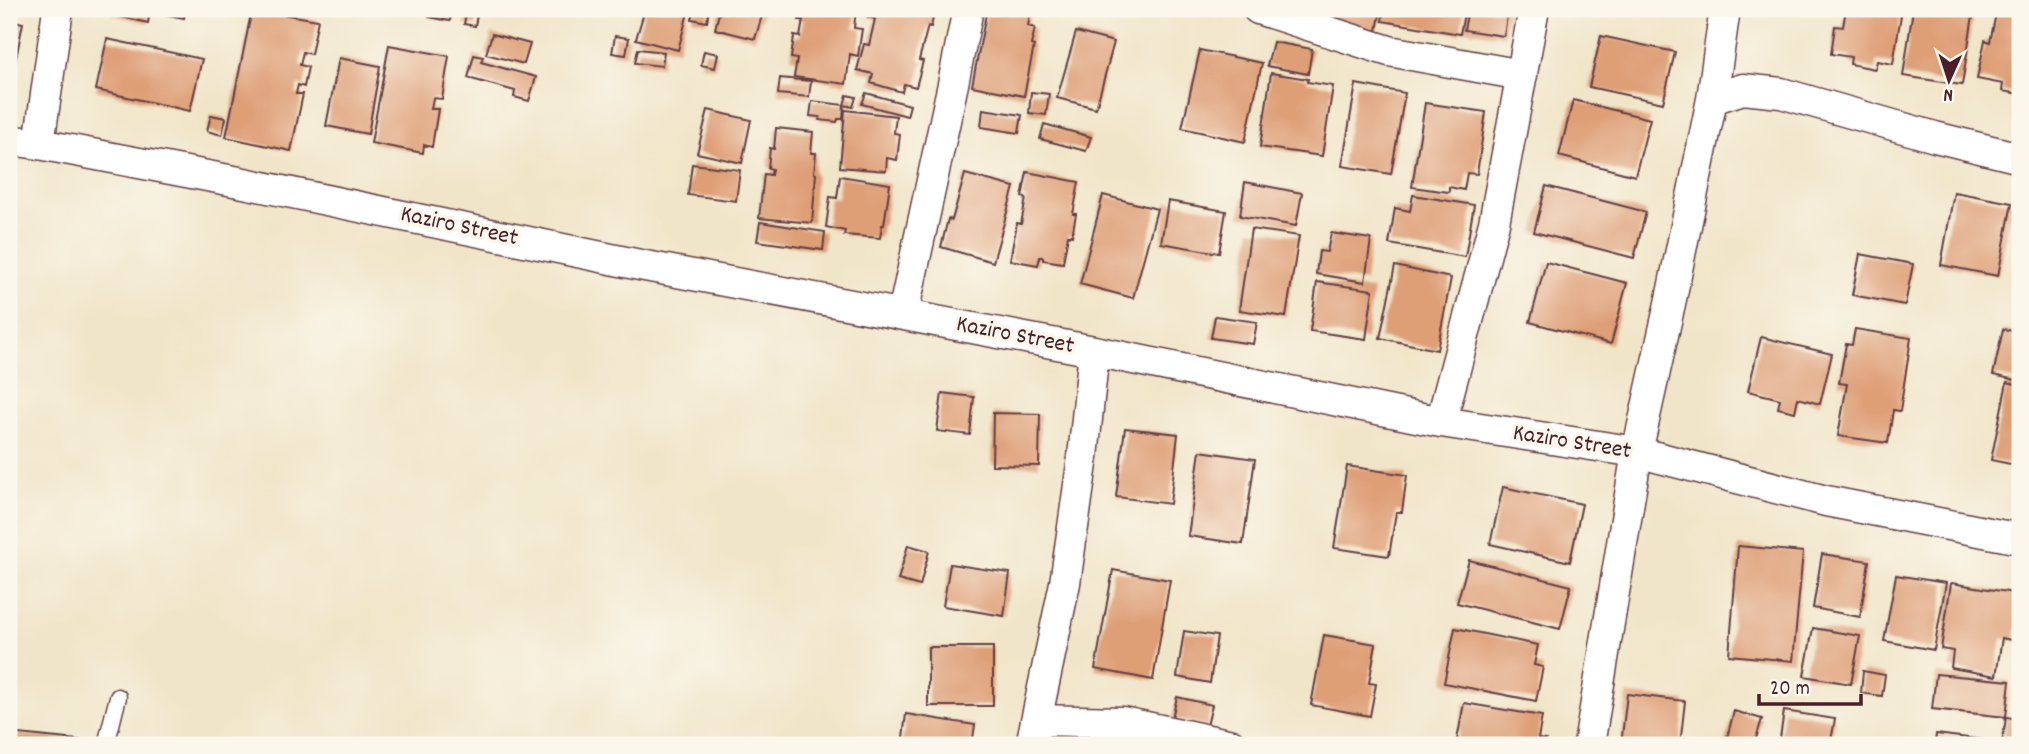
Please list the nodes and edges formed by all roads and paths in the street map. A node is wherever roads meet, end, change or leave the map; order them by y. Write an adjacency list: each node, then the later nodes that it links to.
1 (58, 9): 9 (street)
2 (968, 9): 11 (street)
3 (1258, 9): 6 (street)
4 (1534, 9): 6 (street)
5 (1725, 9): 7 (street)
6 (1522, 75): 13 (street)
7 (1712, 99): 10 (street); 14 (street)
8 (9, 140): 9 (street, Kaziro Street)
9 (39, 144): 11 (street, Kaziro Street)
10 (2020, 158)
11 (903, 314): 12 (street, Kaziro Street)
12 (1094, 351): 13 (street, Kaziro Street); 17 (street)
13 (1441, 422): 14 (street, Kaziro Street)
14 (1637, 452): 15 (street, Kaziro Street); 20 (street)
15 (2020, 539)
16 (118, 697): 18 (lane)
17 (1033, 733): 19 (street)
18 (106, 745)
19 (1233, 745)
20 (1589, 745)

